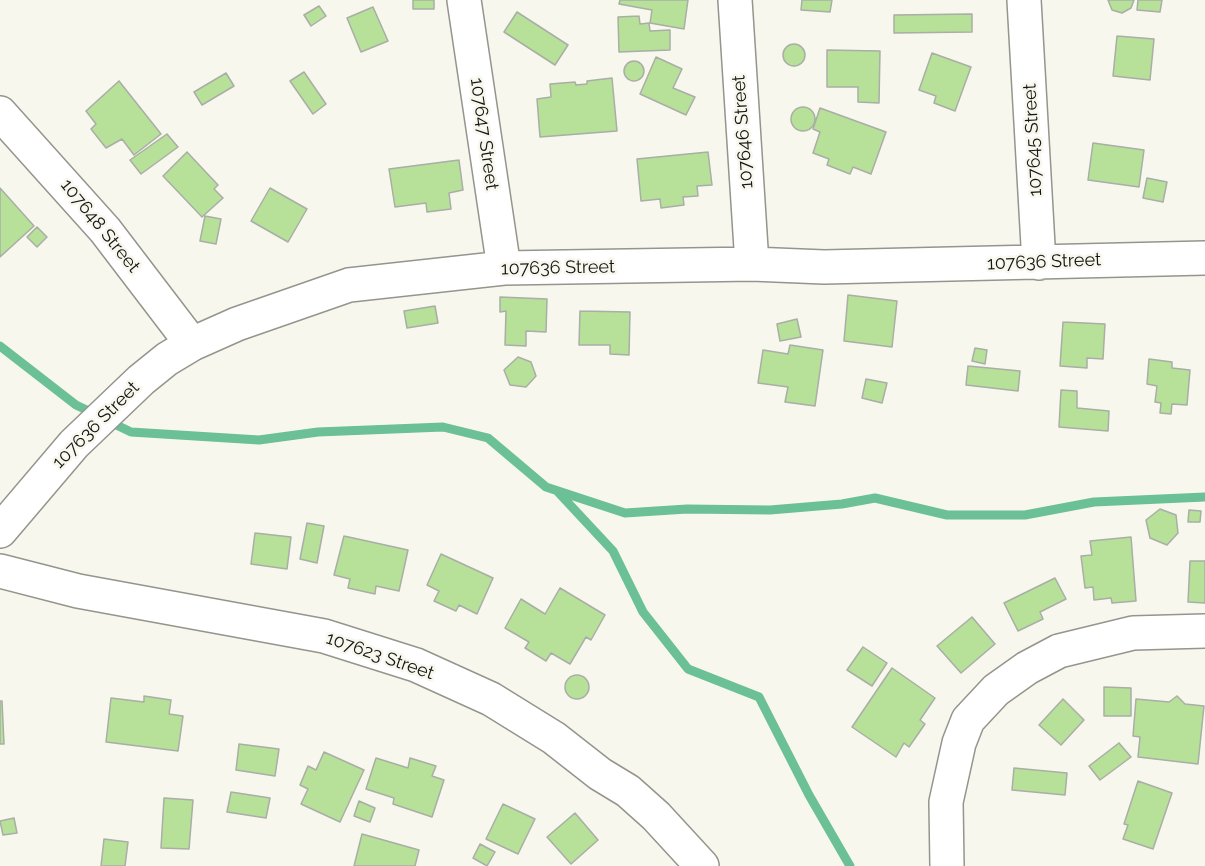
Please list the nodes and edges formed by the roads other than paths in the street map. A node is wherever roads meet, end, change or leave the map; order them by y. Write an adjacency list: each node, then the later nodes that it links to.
1 (464, 0): 8 (street, 107647 Street)
2 (735, 0): 7 (street, 107646 Street)
3 (1026, 9): 6 (street, 107645 Street)
4 (0, 113): 9 (street, 107648 Street)
5 (1205, 258): 6 (street, 107636 Street)
6 (1040, 263): 7 (street, 107636 Street)
7 (752, 264): 8 (street, 107636 Street)
8 (504, 268): 9 (street, 107636 Street)
9 (192, 344): 10 (street, 107636 Street)
10 (0, 531)
11 (0, 571): 13 (street, 107623 Street)
12 (1205, 631): 14 (street)
13 (702, 866)
14 (947, 866)

